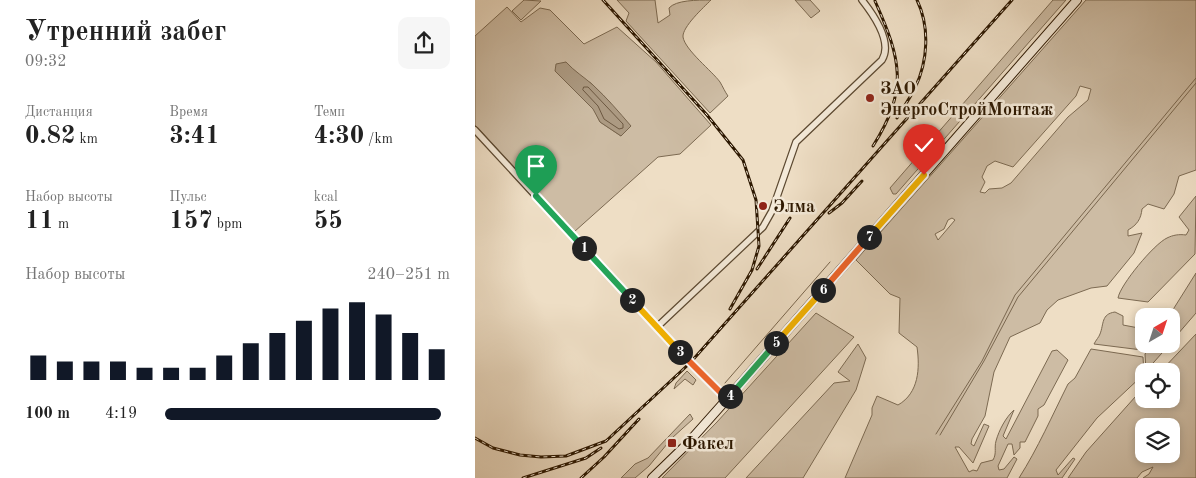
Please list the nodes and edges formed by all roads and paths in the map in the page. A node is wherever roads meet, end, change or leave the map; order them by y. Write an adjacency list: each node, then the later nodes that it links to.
1 (862, 0): 4 (street)
2 (1077, 0): 5 (main road)
3 (475, 130): 4 (street)
4 (657, 326): 5 (street)
5 (727, 399): 6 (main road)
6 (652, 478)

